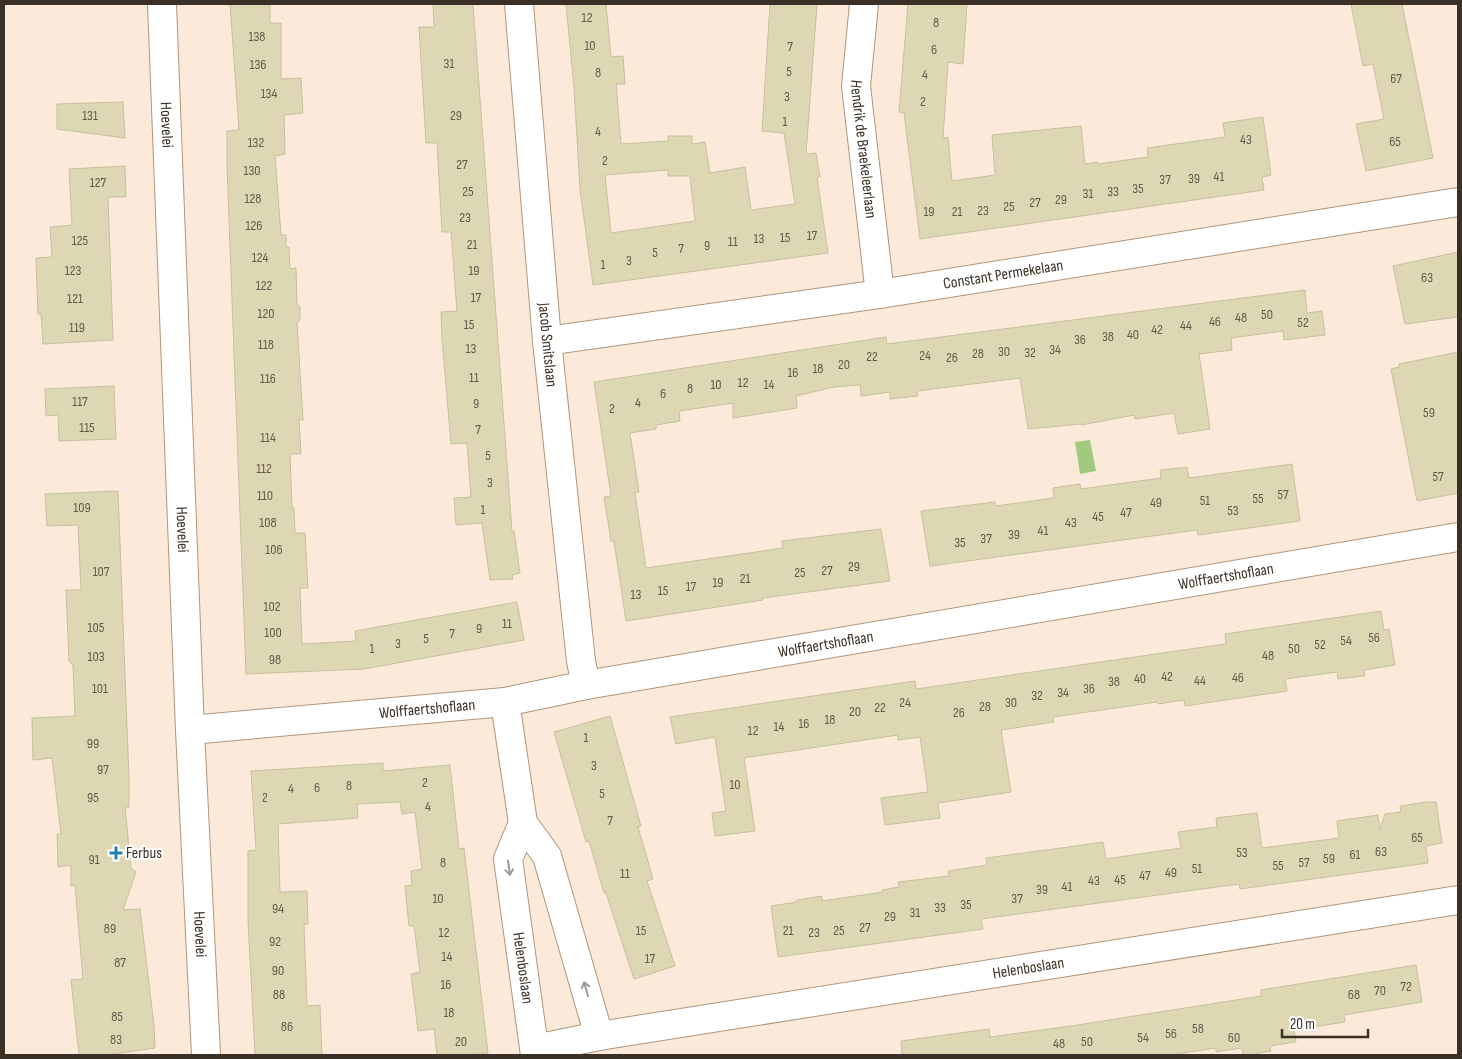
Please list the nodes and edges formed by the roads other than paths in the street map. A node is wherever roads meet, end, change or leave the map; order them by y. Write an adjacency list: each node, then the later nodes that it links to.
1 (162, 4): 10 (street, Hoevelei)
2 (519, 4): 6 (street, Jacob Smitslaan)
3 (864, 4): 5 (street, Hendrik de Braekeleerlaan)
4 (1458, 202): 5 (street, Constant Permekelaan)
5 (880, 294): 6 (street, Constant Permekelaan)
6 (547, 341): 8 (street, Jacob Smitslaan)
7 (1458, 537): 8 (street, Wolffaertshoflaan)
8 (586, 685): 9 (street, Wolffaertshoflaan)
9 (505, 702): 10 (street, Wolffaertshoflaan); 11 (street)
10 (190, 730): 15 (street, Hoevelei)
11 (523, 823): 13 (street, one-way to 11); 14 (street, Helenboslaan, one-way to 14)
12 (1458, 900): 13 (street, Helenboslaan)
13 (599, 1036): 14 (street, Helenboslaan)
14 (535, 1052)
15 (206, 1055)

